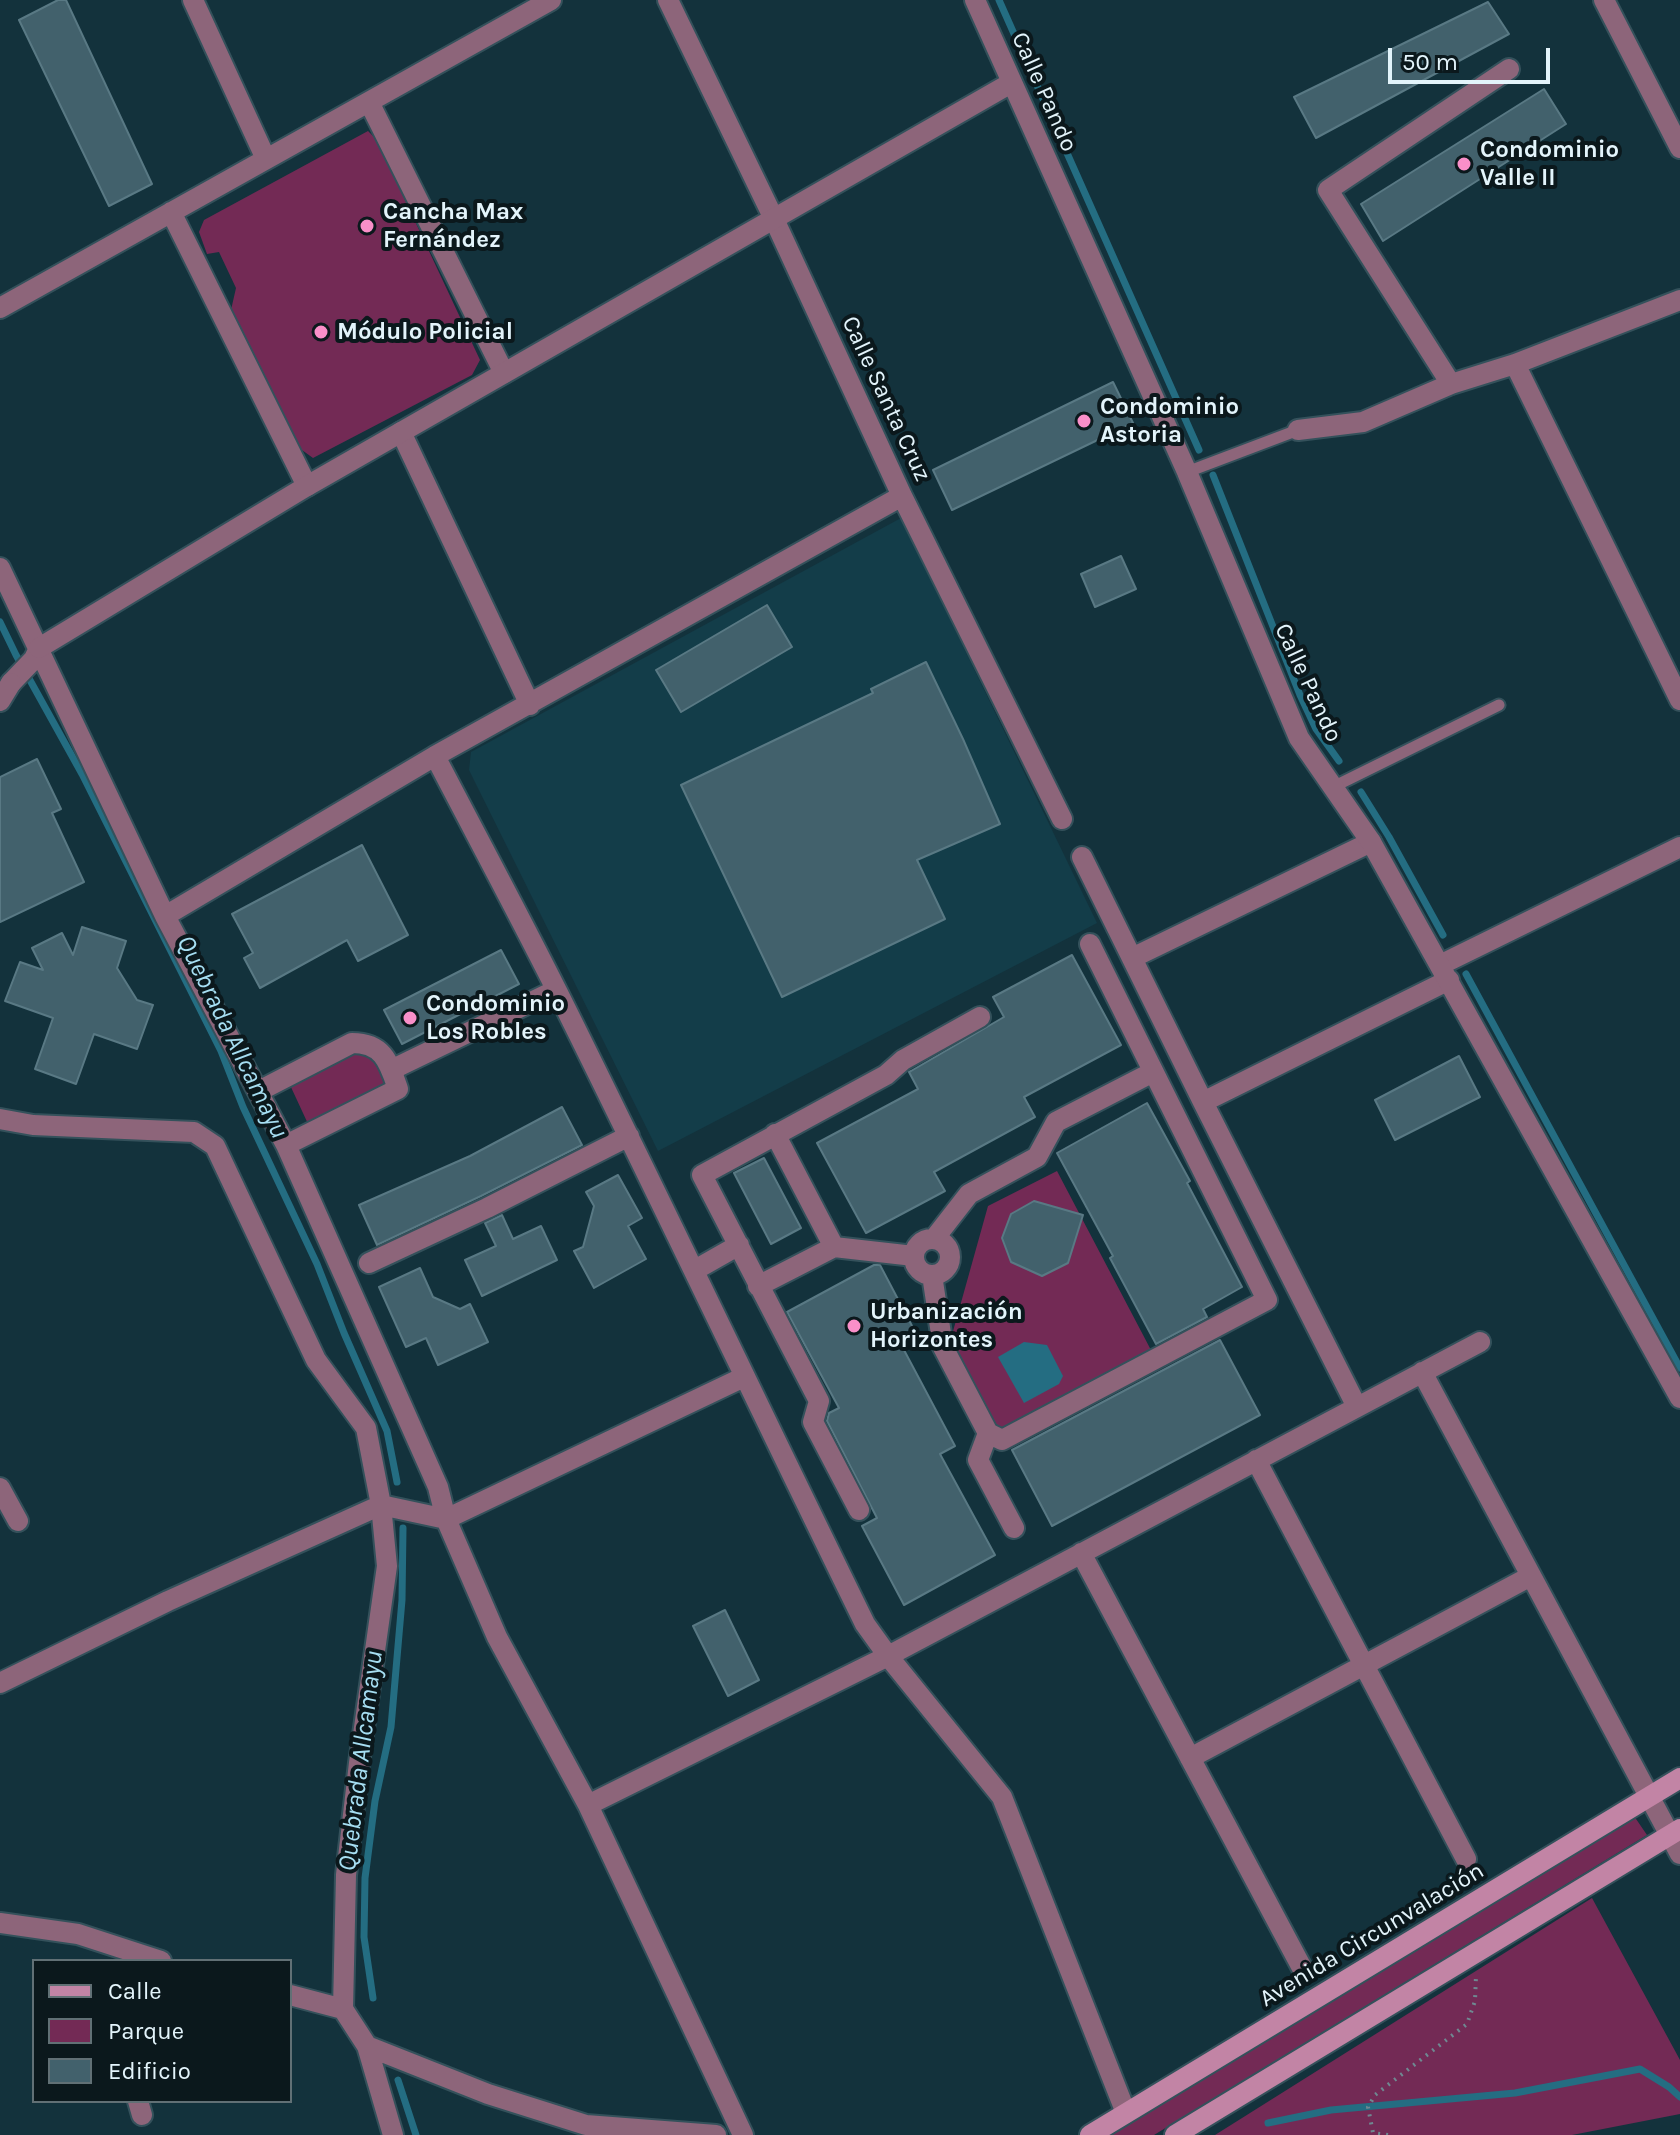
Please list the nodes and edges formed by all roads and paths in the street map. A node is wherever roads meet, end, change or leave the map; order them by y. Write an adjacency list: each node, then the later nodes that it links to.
1 (193, 0): 10 (street)
2 (551, 0): 8 (street)
3 (668, 0): 12 (street, Calle Santa Cruz)
4 (975, 0): 7 (street, Calle Pando)
5 (1604, 0): 9 (street)
6 (1509, 69): 17 (street)
7 (1011, 83): 12 (street); 20 (street, Calle Pando)
8 (369, 102): 10 (street); 16 (street)
9 (1680, 148)
10 (266, 159): 11 (street)
11 (171, 212): 14 (street); 21 (street)
12 (774, 219): 16 (street); 22 (street, Calle Santa Cruz)
13 (1680, 300): 15 (street)
14 (0, 308)
15 (1515, 364): 17 (street); 25 (street)
16 (504, 373): 19 (street)
17 (1451, 384): 18 (street)
18 (1298, 430): 20 (lane)
19 (401, 432): 21 (street); 27 (street)
20 (1187, 472): 30 (street, Calle Pando)
21 (307, 486): 24 (street)
22 (902, 496): 27 (street); 31 (street, Calle Santa Cruz)
23 (0, 568): 24 (street)
24 (37, 654): 26 (street); 35 (street)
25 (1680, 700)
26 (0, 701)
27 (530, 705): 29 (street)
28 (1499, 705): 30 (lane)
29 (435, 756): 35 (street); 39 (street)
30 (1333, 787): 32 (street, Calle Pando)
31 (1062, 819)
32 (1371, 842): 37 (street); 38 (street, Calle Pando)
33 (1680, 847): 38 (street)
34 (1082, 857): 37 (street)
35 (165, 916): 43 (street)
36 (1090, 944): 42 (street)
37 (1132, 958): 44 (street)
38 (1444, 972): 44 (street); 60 (street, Calle Pando)
39 (556, 990): 41 (street); 47 (street)
40 (980, 1017): 46 (street)
41 (391, 1070): 43 (street); 48 (street)
42 (1153, 1072): 49 (street); 62 (street)
43 (259, 1091): 48 (street)
44 (1203, 1102): 61 (street)
45 (0, 1119): 65 (street)
46 (775, 1134): 50 (street); 51 (street)
47 (629, 1136): 53 (street); 54 (street)
48 (286, 1145): 67 (street)
49 (934, 1239): 52 (street); 55 (street)
50 (739, 1245): 54 (street); 56 (street)
51 (834, 1247): 52 (street); 56 (street)
52 (914, 1256): 55 (street)
53 (369, 1263)
54 (695, 1270): 59 (street)
55 (932, 1275): 62 (street)
56 (758, 1286): 66 (street)
57 (1480, 1342): 58 (street)
58 (1422, 1372): 61 (street); 71 (street)
59 (744, 1377): 67 (street); 72 (street)
60 (1680, 1398)
61 (1357, 1407): 63 (street)
62 (988, 1433): 69 (street)
63 (1256, 1460): 70 (street); 73 (street)
64 (0, 1488): 68 (street)
65 (381, 1505): 67 (street); 74 (street); 87 (street)
66 (859, 1510)
67 (446, 1519): 78 (street)
68 (18, 1521)
69 (1014, 1528)
70 (1081, 1553): 72 (street); 75 (street)
71 (1531, 1576): 73 (street); 77 (street)
72 (888, 1656): 78 (street); 89 (street)
73 (1364, 1665): 75 (street); 81 (street)
74 (0, 1683)
75 (1190, 1758): 85 (street)
76 (1680, 1778): 77 (main road, Avenida Circunvalación)
77 (1649, 1798): 79 (street); 89 (main road, Avenida Circunvalación)
78 (588, 1805): 92 (street)
79 (1675, 1832): 80 (street); 83 (main road)
80 (1680, 1854)
81 (1466, 1859)
82 (0, 1923): 84 (street)
83 (1467, 1958): 94 (main road); 95 (path)
84 (150, 1959)
85 (1302, 1968)
86 (292, 1996): 87 (street)
87 (343, 2009): 88 (street)
88 (367, 2046): 90 (street); 91 (street)
89 (1126, 2113): 93 (main road, Avenida Circunvalación)
90 (393, 2135)
91 (716, 2135)
92 (743, 2135)
93 (1090, 2135)
94 (1175, 2135)
95 (1388, 2135)

